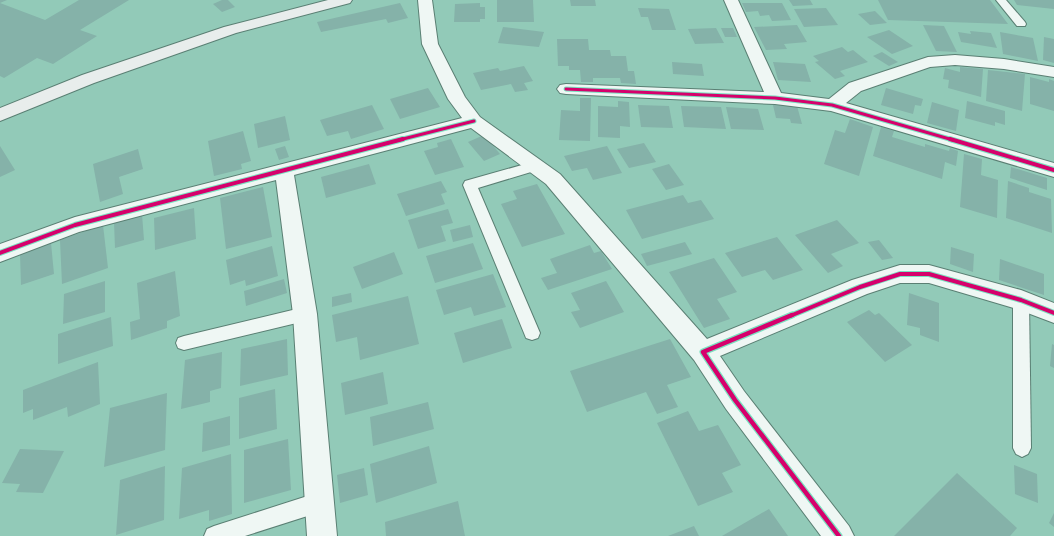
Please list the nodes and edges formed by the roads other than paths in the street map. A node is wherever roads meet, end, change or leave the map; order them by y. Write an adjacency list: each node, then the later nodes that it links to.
1 (345, 0): 10 (street)
2 (425, 0): 11 (street)
3 (731, 0): 8 (street)
4 (1001, 0): 5 (lane)
5 (1021, 24)
6 (1054, 72): 9 (street)
7 (566, 89): 8 (street)
8 (775, 98): 9 (street)
9 (832, 105): 14 (street)
10 (0, 115)
11 (474, 121): 12 (street); 13 (street)
12 (536, 166): 19 (lane); 21 (street)
13 (284, 170): 15 (street); 18 (street)
14 (1054, 170)
15 (0, 253)
16 (1021, 300): 17 (street); 21 (street); 22 (lane)
17 (1054, 313)
18 (305, 314): 20 (lane); 23 (street)
19 (532, 333)
20 (184, 343)
21 (702, 352): 26 (street)
22 (1022, 448)
23 (320, 502): 24 (lane); 25 (street)
24 (214, 536)
25 (322, 536)
26 (839, 536)

